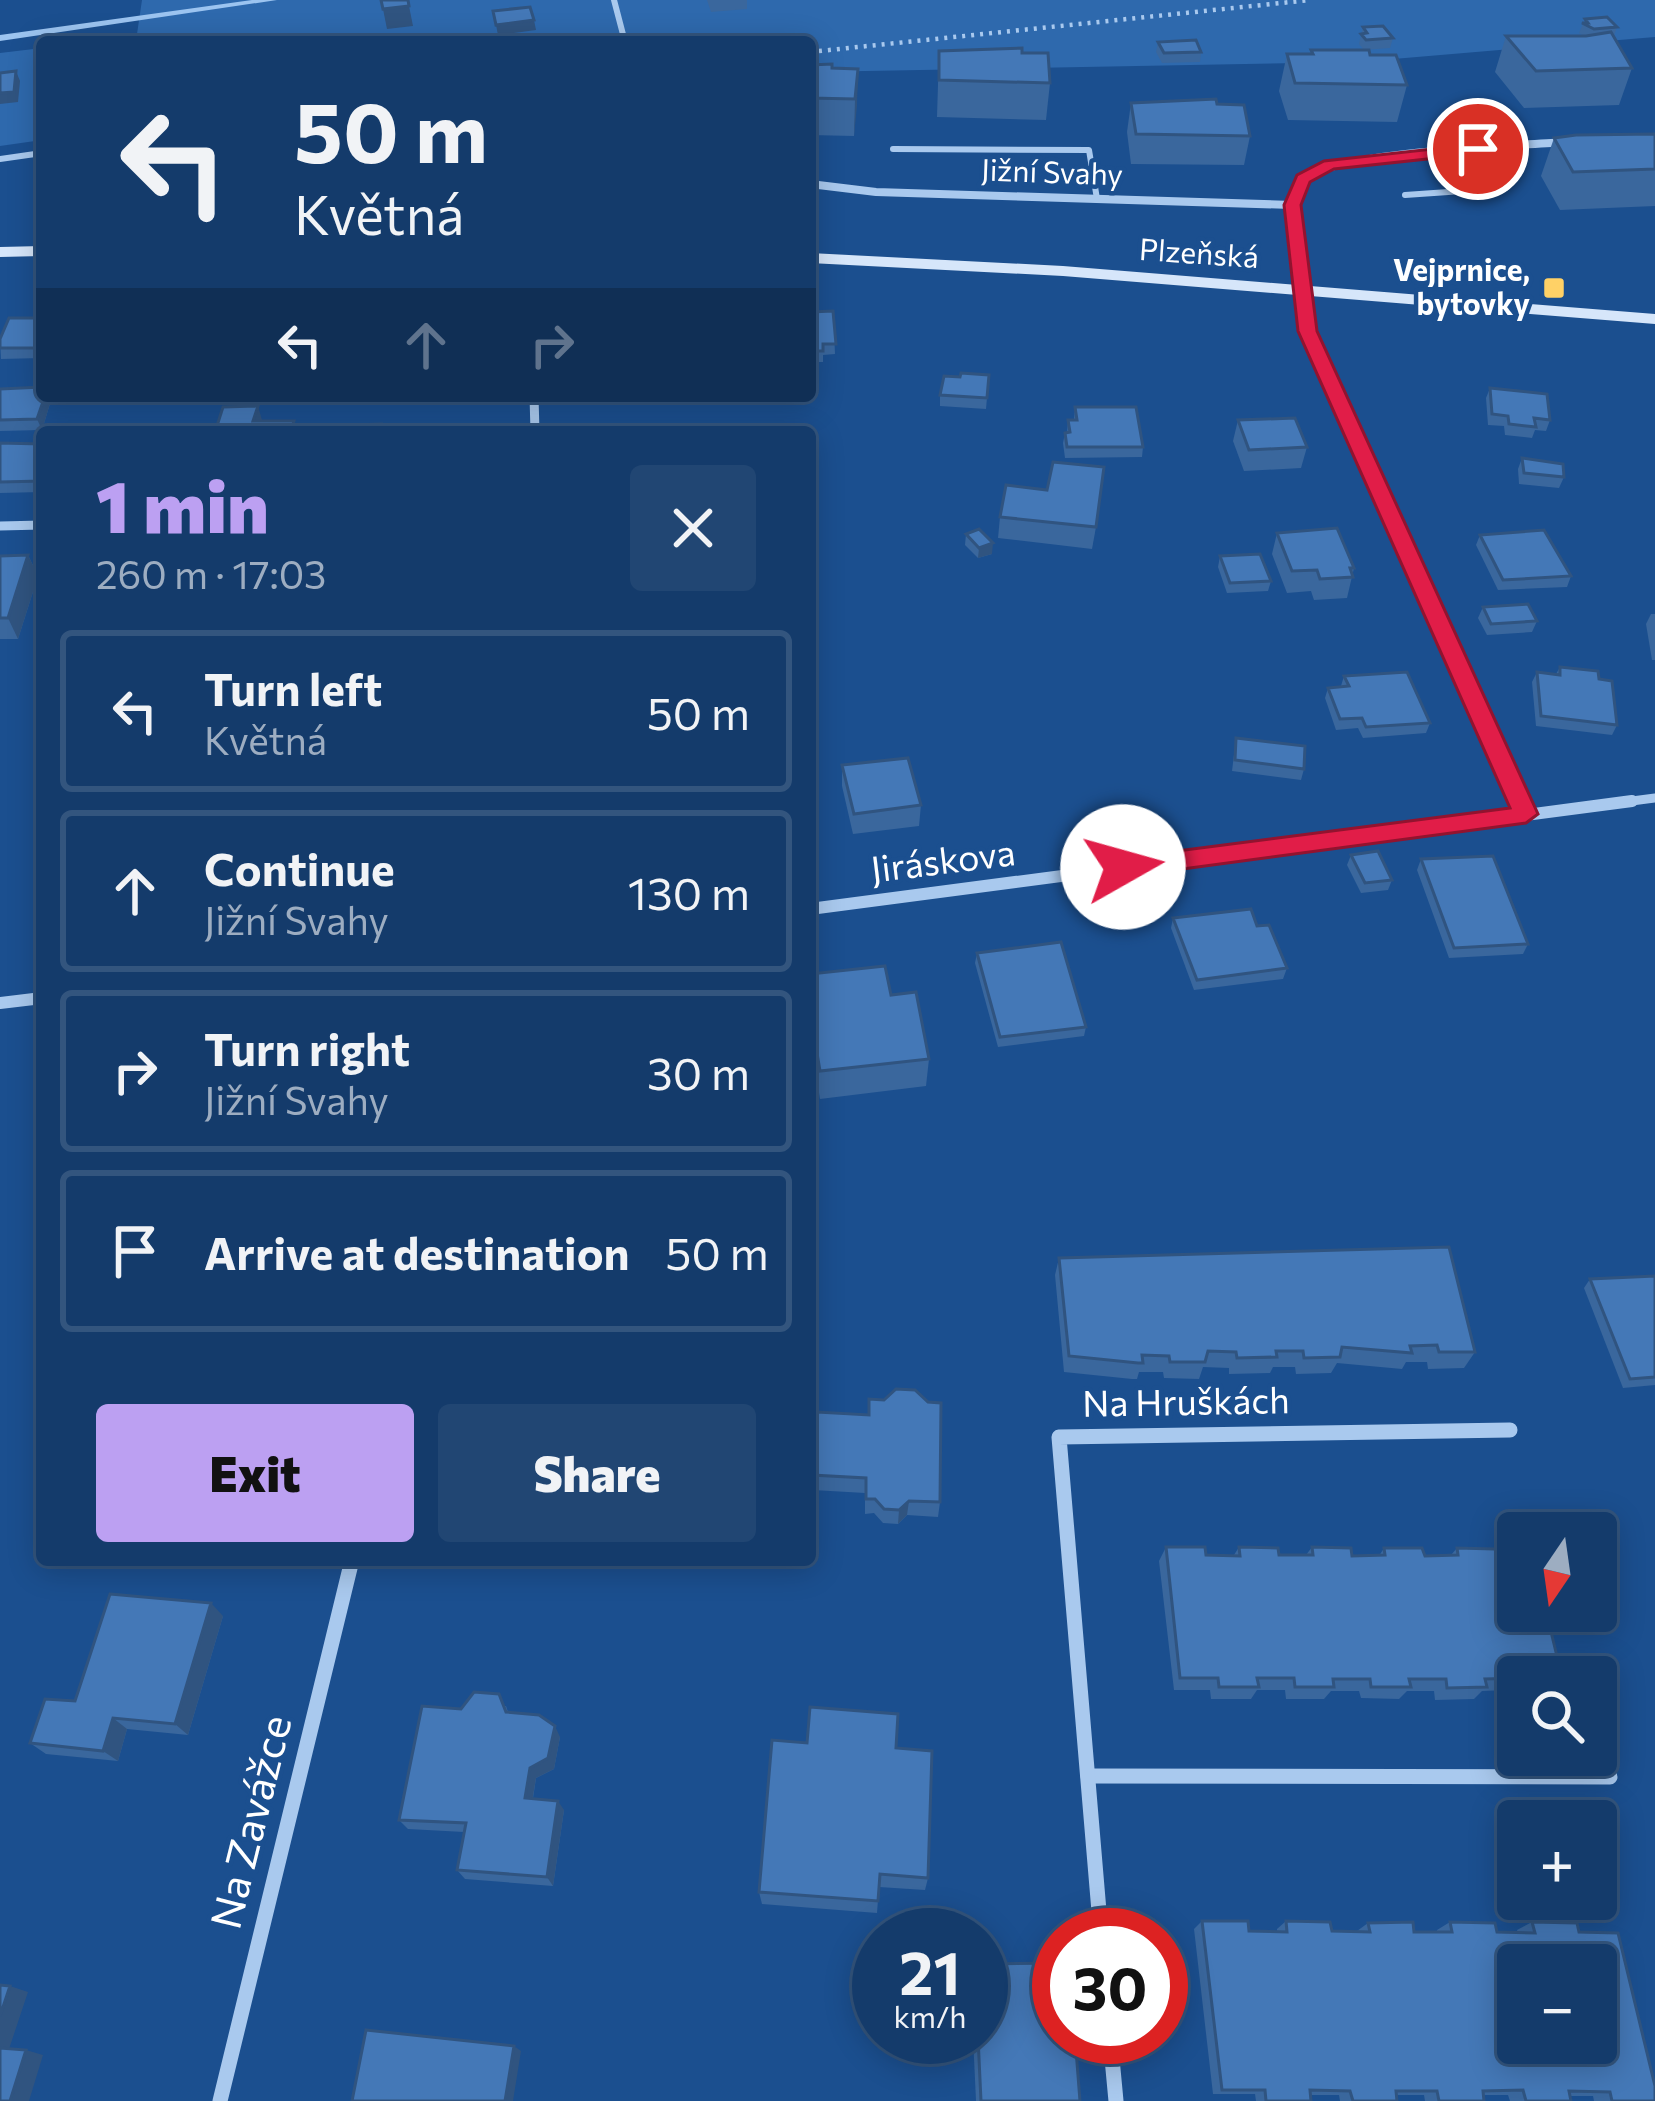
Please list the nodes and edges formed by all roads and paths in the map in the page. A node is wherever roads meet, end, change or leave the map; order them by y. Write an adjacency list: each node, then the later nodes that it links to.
1 (614, 0): 4 (lane)
2 (1310, 0): 3 (path)
3 (1288, 1): 5 (path)
4 (624, 36)
5 (816, 51)
6 (1582, 140): 8 (street)
7 (893, 149): 13 (lane)
8 (1478, 149): 12 (lane); 14 (street)
9 (36, 154): 10 (lane)
10 (0, 159)
11 (816, 185): 13 (street, Jižní Svahy)
12 (1405, 196)
13 (1097, 199): 14 (street, Jižní Svahy)
14 (1292, 205): 18 (street)
15 (36, 251): 16 (main road)
16 (0, 252)
17 (816, 258): 18 (main road, Plzeňská)
18 (1303, 289): 19 (main road, Plzeňská); 23 (street)
19 (1655, 319)
20 (36, 525): 21 (street)
21 (0, 526)
22 (1655, 798): 23 (street, Jiráskova)
23 (1526, 814): 24 (street, Jiráskova)
24 (816, 908)
25 (36, 999): 26 (street)
26 (0, 1003)
27 (1510, 1430): 29 (street, Na Hruškách)
28 (351, 1566): 33 (street, Na Zavážce)
29 (1088, 1776): 30 (street); 31 (street, Na Hruškách)
30 (1610, 1777)
31 (1099, 1908)
32 (1113, 2064): 34 (street)
33 (220, 2101)
34 (1116, 2101)

